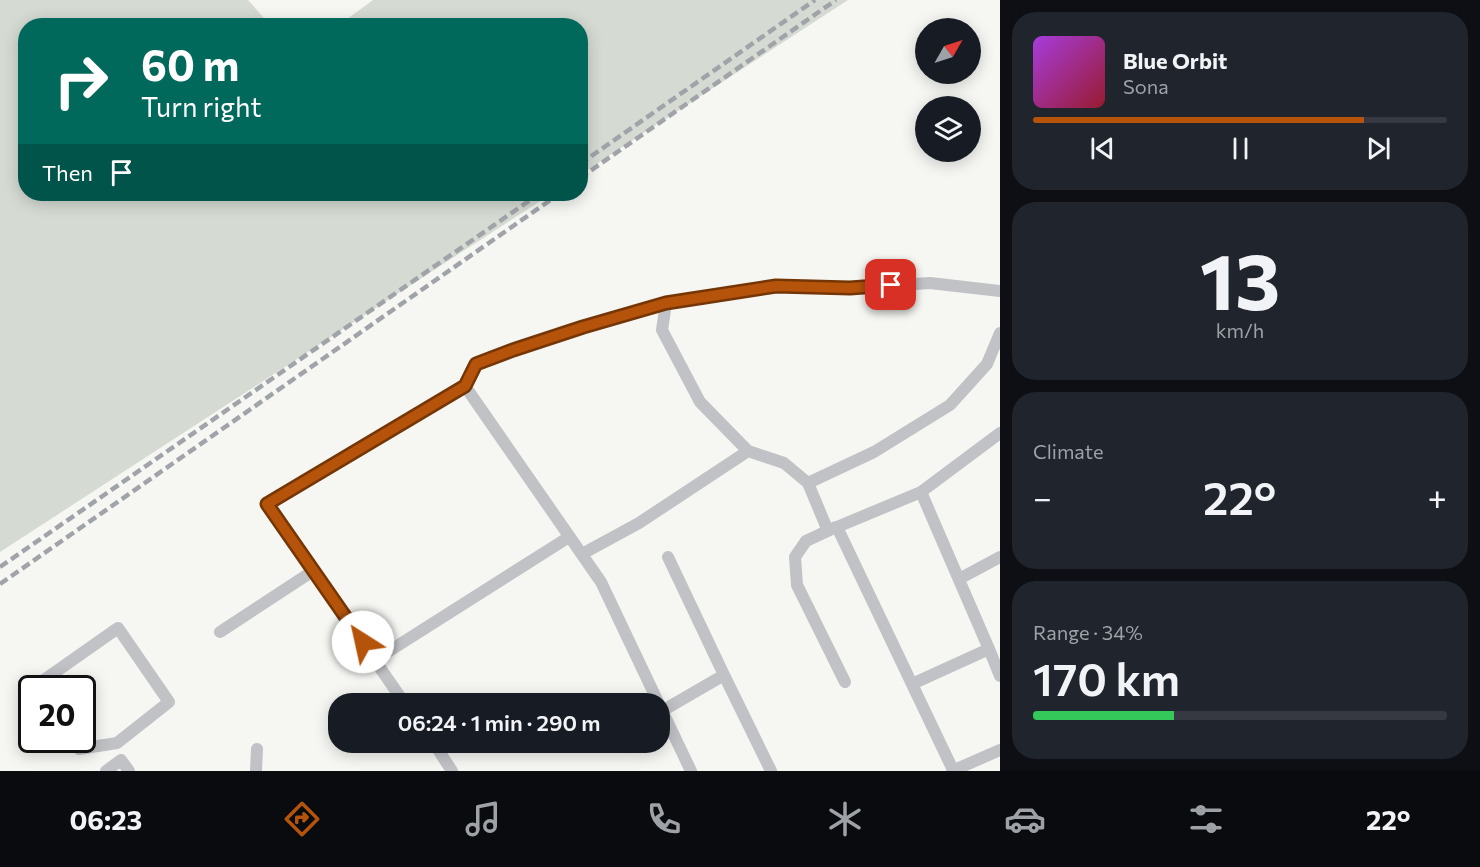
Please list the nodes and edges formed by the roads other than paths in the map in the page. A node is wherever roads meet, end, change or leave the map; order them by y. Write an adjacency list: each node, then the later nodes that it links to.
1 (1000, 291): 2 (lane)
2 (666, 303): 4 (lane); 6 (lane)
3 (1000, 333): 7 (lane)
4 (465, 386): 10 (lane); 14 (lane)
5 (1000, 433): 8 (lane)
6 (748, 451): 7 (lane); 11 (lane)
7 (808, 483): 9 (lane)
8 (921, 492): 9 (lane); 15 (lane)
9 (833, 529): 22 (lane); 23 (lane)
10 (570, 537): 11 (lane); 18 (lane)
11 (582, 554): 25 (lane)
12 (668, 557): 20 (lane)
13 (1000, 557): 15 (lane)
14 (313, 571): 16 (lane); 18 (lane)
15 (959, 579): 17 (lane)
16 (220, 632)
17 (989, 649): 21 (lane); 23 (lane)
18 (375, 660): 24 (lane)
19 (51, 675): 28 (lane)
20 (724, 675): 26 (lane); 39 (lane)
21 (1000, 676)
22 (844, 682)
23 (912, 684): 40 (lane)
24 (398, 693)
25 (653, 693)
26 (670, 702)
27 (670, 728): 38 (lane)
28 (117, 743): 29 (lane); 33 (lane)
29 (96, 746)
30 (257, 749): 37 (lane)
31 (1000, 750): 40 (lane)
32 (439, 753): 34 (lane)
33 (121, 760): 35 (lane); 36 (lane)
34 (450, 770)
35 (106, 771)
36 (129, 771)
37 (256, 771)
38 (691, 771)
39 (771, 771)
40 (953, 771)

